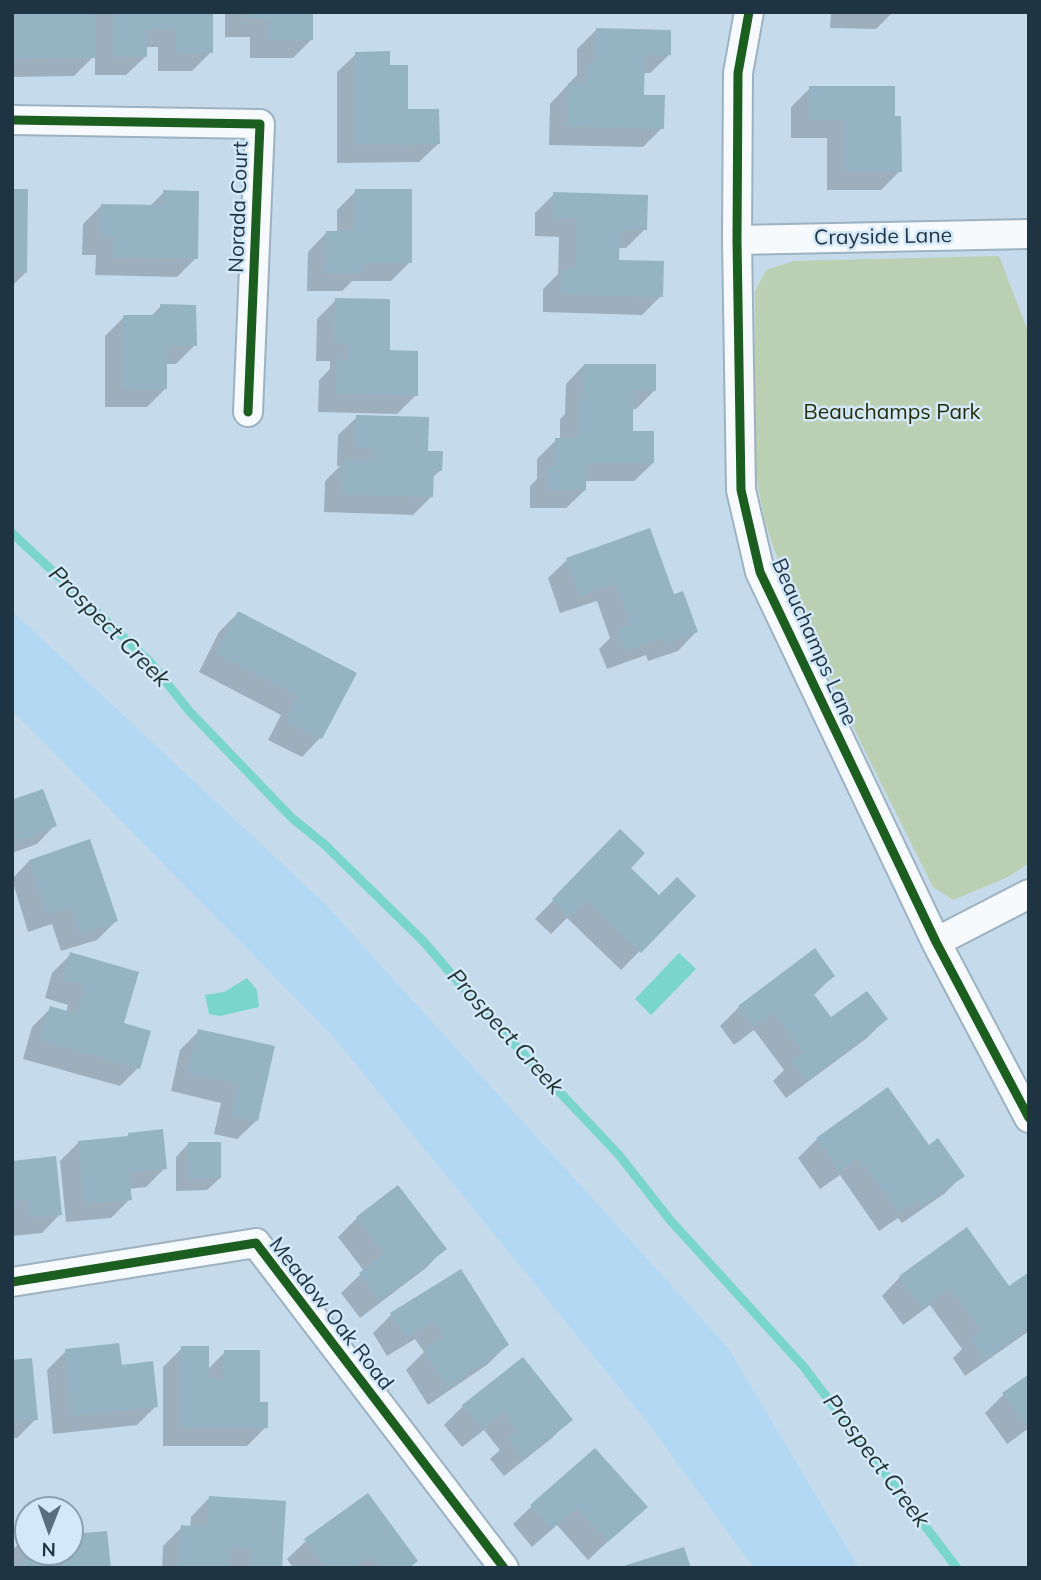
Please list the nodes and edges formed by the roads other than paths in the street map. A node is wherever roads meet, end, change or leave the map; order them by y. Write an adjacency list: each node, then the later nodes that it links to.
1 (749, 12): 4 (street, Beauchamps Lane)
2 (12, 120): 5 (street, Norada Court)
3 (1029, 234): 4 (street, Crayside Lane)
4 (737, 240): 7 (street, Beauchamps Lane)
5 (248, 412)
6 (1029, 894): 7 (street)
7 (936, 942): 8 (street, Beauchamps Lane)
8 (1029, 1118)
9 (12, 1282): 10 (street, Meadow Oak Road)
10 (504, 1568)

